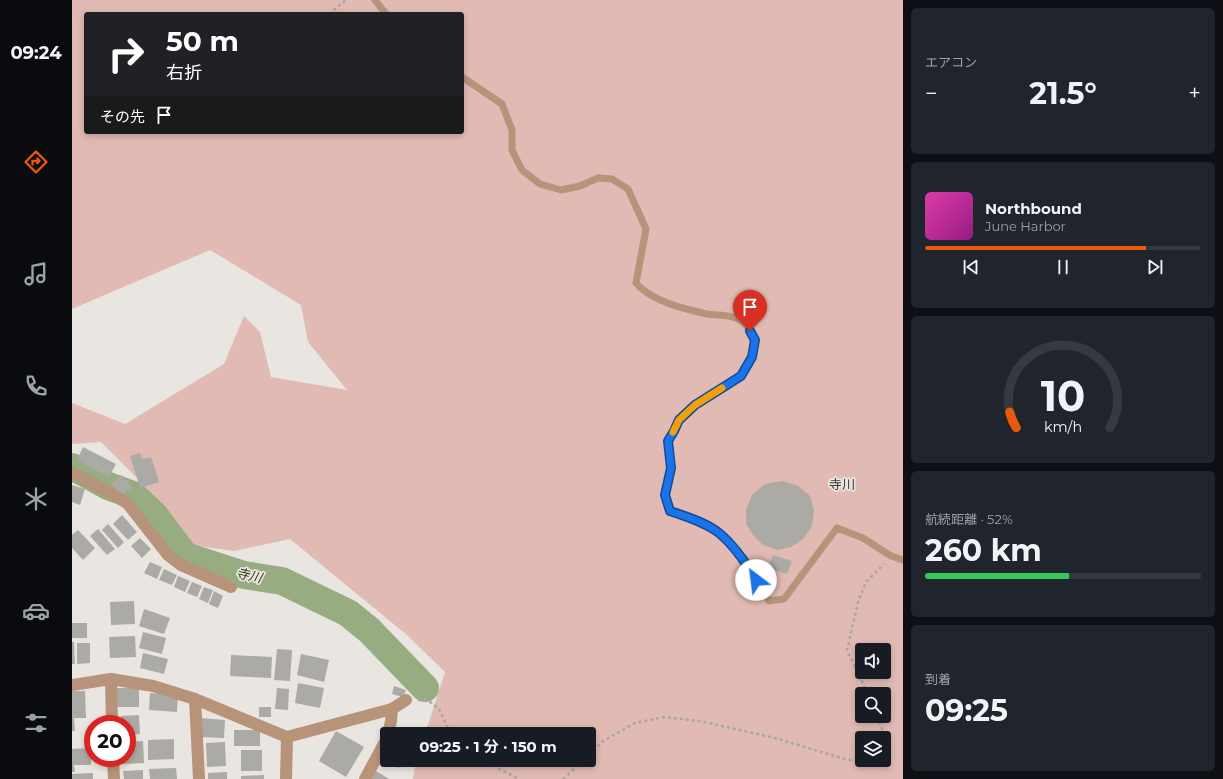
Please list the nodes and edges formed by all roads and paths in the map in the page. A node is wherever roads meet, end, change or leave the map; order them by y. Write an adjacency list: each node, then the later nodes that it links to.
1 (346, 0): 3 (path)
2 (375, 0): 4 (lane)
3 (331, 12)
4 (384, 12)
5 (464, 78): 7 (lane)
6 (72, 473): 9 (street)
7 (891, 556): 8 (lane); 12 (path)
8 (903, 560)
9 (231, 587)
10 (111, 679): 11 (street); 13 (street); 17 (street)
11 (72, 684)
12 (864, 687)
13 (196, 699): 20 (street); 28 (street)
14 (406, 700): 16 (street)
15 (428, 700): 19 (path)
16 (392, 709): 18 (street); 20 (street)
17 (112, 715)
18 (390, 727)
19 (448, 727)
20 (287, 737): 29 (street)
21 (596, 748): 23 (path)
22 (380, 751): 30 (street)
23 (855, 760)
24 (113, 767): 27 (street)
25 (495, 767): 31 (path)
26 (576, 767): 32 (path)
27 (114, 779)
28 (199, 779)
29 (286, 779)
30 (365, 779)
31 (518, 779)
32 (563, 779)

